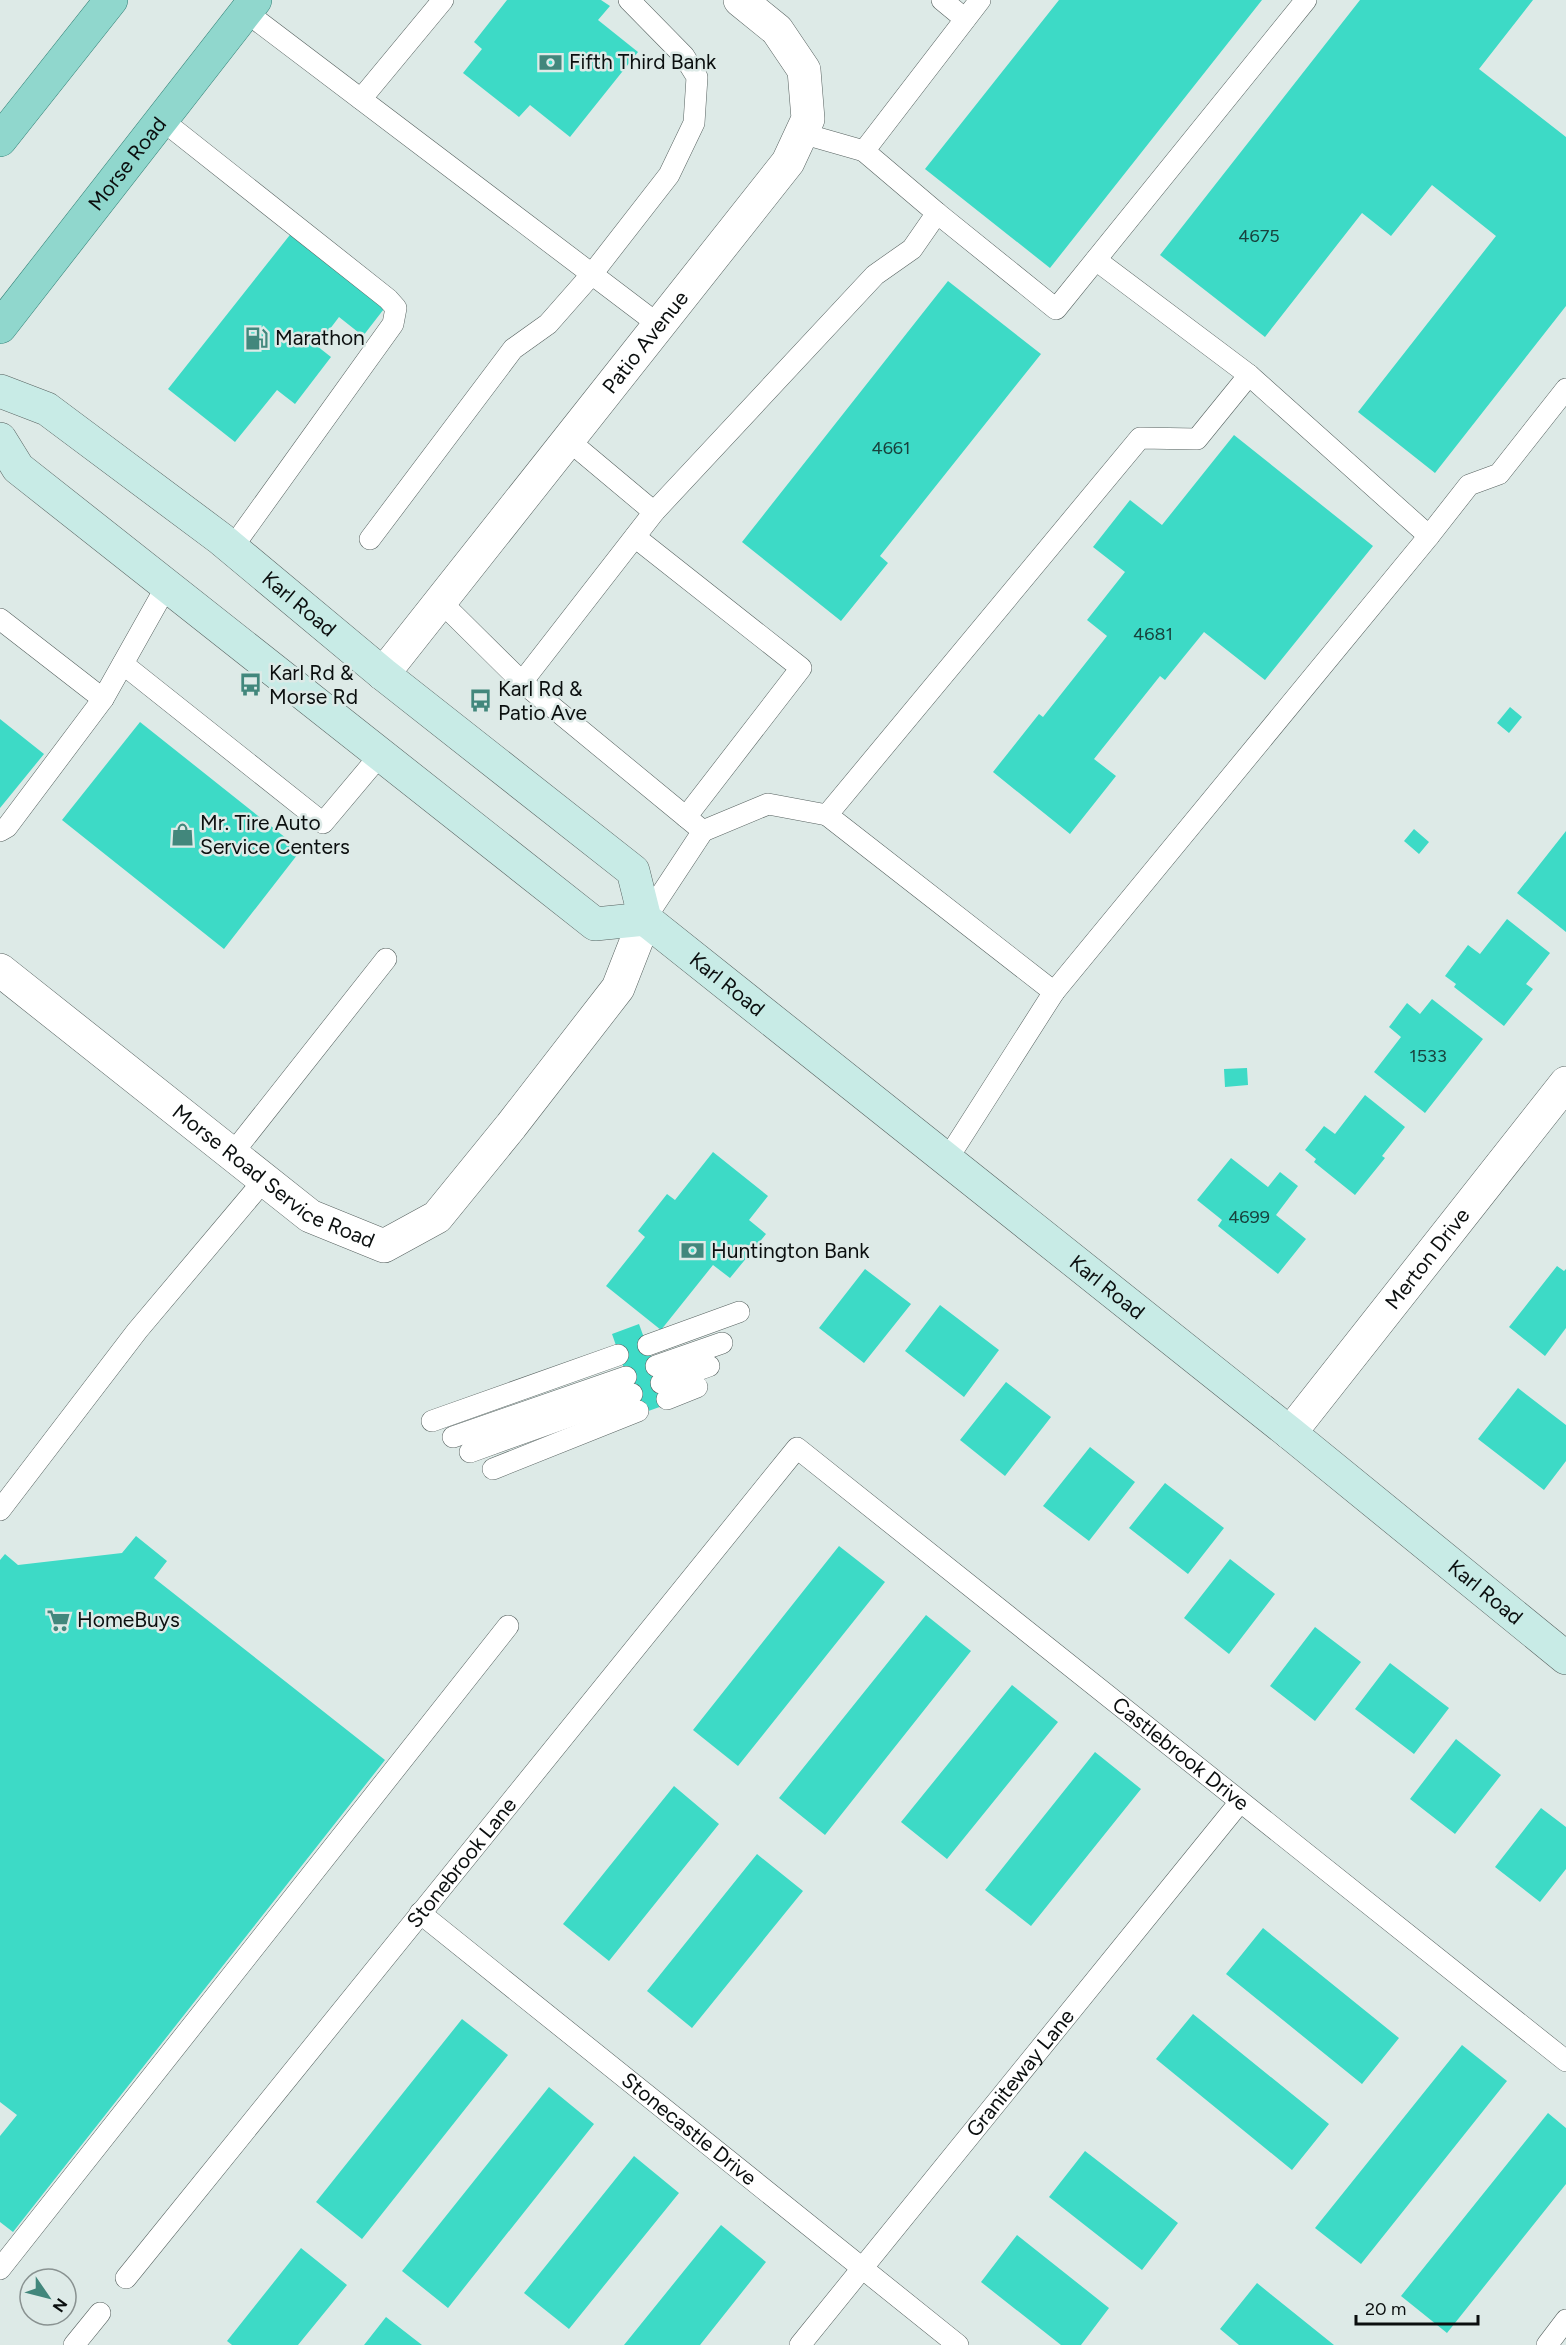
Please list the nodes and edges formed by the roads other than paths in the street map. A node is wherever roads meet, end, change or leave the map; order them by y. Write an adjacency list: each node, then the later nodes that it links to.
1 (111, 0): 13 (main road)
2 (443, 0): 10 (lane)
3 (628, 0): 17 (lane)
4 (740, 0): 12 (street, Patio Avenue)
5 (942, 0): 9 (lane)
6 (980, 0): 9 (lane)
7 (1306, 0): 16 (lane)
8 (251, 6): 10 (lane); 11 (main road, Morse Road)
9 (966, 19): 14 (lane)
10 (361, 99): 17 (lane)
11 (162, 120): 19 (main road, Morse Road); 29 (lane)
12 (801, 133): 14 (lane); 18 (street, Patio Avenue)
13 (0, 140)
14 (864, 151): 15 (lane)
15 (937, 213): 16 (lane); 25 (lane)
16 (1096, 260): 20 (lane)
17 (592, 274): 18 (lane); 28 (lane)
18 (659, 325): 24 (street, Patio Avenue)
19 (0, 327)
20 (1249, 375): 26 (lane); 38 (lane)
21 (1566, 388): 26 (lane)
22 (0, 391): 29 (main road, Karl Road)
23 (0, 439): 30 (main road)
24 (568, 441): 25 (lane); 31 (street, Patio Avenue)
25 (654, 512): 27 (lane)
26 (1429, 536): 45 (lane)
27 (635, 537): 35 (lane); 39 (lane)
28 (370, 539)
29 (232, 548): 34 (main road, Karl Road)
30 (166, 587): 33 (lane); 37 (main road)
31 (441, 603): 34 (street, Patio Avenue); 35 (lane)
32 (0, 619): 36 (lane)
33 (123, 664): 36 (lane); 37 (lane)
34 (383, 674): 42 (main road, Karl Road)
35 (522, 682): 39 (lane)
36 (103, 699): 40 (lane)
37 (381, 754): 42 (main road)
38 (827, 815): 41 (lane); 45 (lane)
39 (686, 817): 41 (lane)
40 (0, 831)
41 (703, 831): 42 (lane)
42 (645, 919): 48 (main road, Karl Road); 49 (street, Morse Road Service Road)
43 (386, 959): 47 (lane)
44 (0, 970): 47 (street, Morse Road Service Road)
45 (1054, 992): 48 (lane)
46 (1566, 1083): 59 (street, Merton Drive)
47 (232, 1154): 49 (street, Morse Road Service Road)
48 (948, 1158): 59 (main road, Karl Road)
49 (265, 1179): 64 (lane)
50 (739, 1312): 52 (lane)
51 (722, 1343): 55 (lane)
52 (648, 1345)
53 (618, 1355): 58 (lane)
54 (709, 1366): 55 (lane)
55 (661, 1383): 56 (lane)
56 (697, 1387)
57 (632, 1394): 60 (lane); 62 (lane); 63 (lane)
58 (432, 1421)
59 (1290, 1433): 66 (main road, Karl Road)
60 (453, 1437)
61 (797, 1448): 67 (lane, Castlebrook Drive); 68 (lane, Stonebrook Lane)
62 (470, 1452)
63 (493, 1469)
64 (0, 1510)
65 (508, 1626): 71 (lane)
66 (1566, 1658)
67 (1240, 1802): 69 (lane, Castlebrook Drive); 70 (lane, Graniteway Lane)
68 (420, 1913): 70 (lane, Stonecastle Drive); 72 (lane, Stonebrook Lane)
69 (1566, 2061)
70 (861, 2268): 76 (lane, Graniteway Lane); 77 (lane, Stonecastle Drive)
71 (0, 2269)
72 (126, 2278)
73 (100, 2313): 75 (lane)
74 (1566, 2320): 78 (lane)
75 (74, 2345)
76 (800, 2345)
77 (958, 2345)
78 (1547, 2345)

